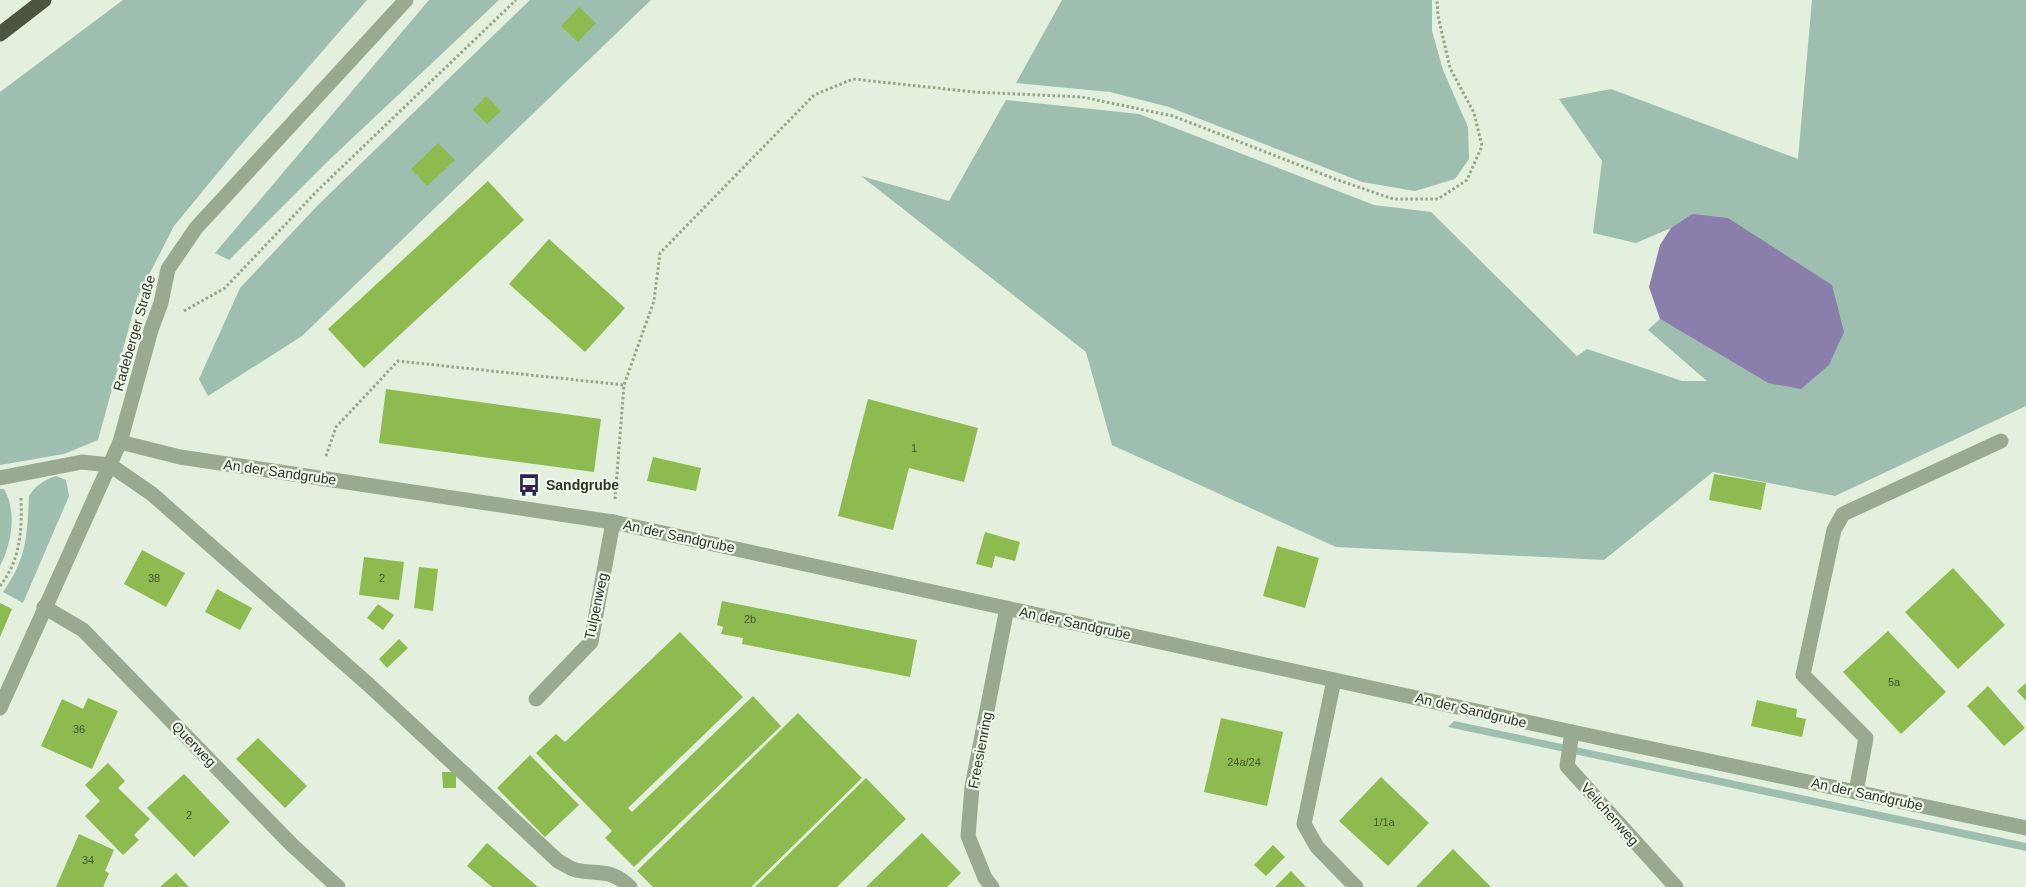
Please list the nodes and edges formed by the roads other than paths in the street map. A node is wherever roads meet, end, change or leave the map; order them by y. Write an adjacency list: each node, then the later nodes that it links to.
1 (44, 0): 3 (highway)
2 (406, 0): 5 (street, Radeberger Straße)
3 (0, 34)
4 (2001, 440): 15 (street)
5 (120, 442): 6 (street, Radeberger Straße); 8 (street, An der Sandgrube)
6 (110, 465): 7 (street); 9 (street, Radeberger Straße); 18 (street)
7 (0, 478)
8 (612, 522): 10 (street, An der Sandgrube); 12 (street, Tulpenweg)
9 (44, 607): 13 (street, Radeberger Straße); 17 (street, Querweg)
10 (1007, 608): 11 (street, An der Sandgrube); 19 (street, Freesienring)
11 (1334, 680): 14 (street, An der Sandgrube); 20 (street)
12 (536, 699)
13 (0, 708)
14 (1572, 732): 15 (street, An der Sandgrube); 21 (street, Veilchenweg)
15 (1856, 792): 16 (street, An der Sandgrube)
16 (2026, 828)
17 (338, 887)
18 (630, 887)
19 (992, 887)
20 (1356, 887)
21 (1676, 887)

